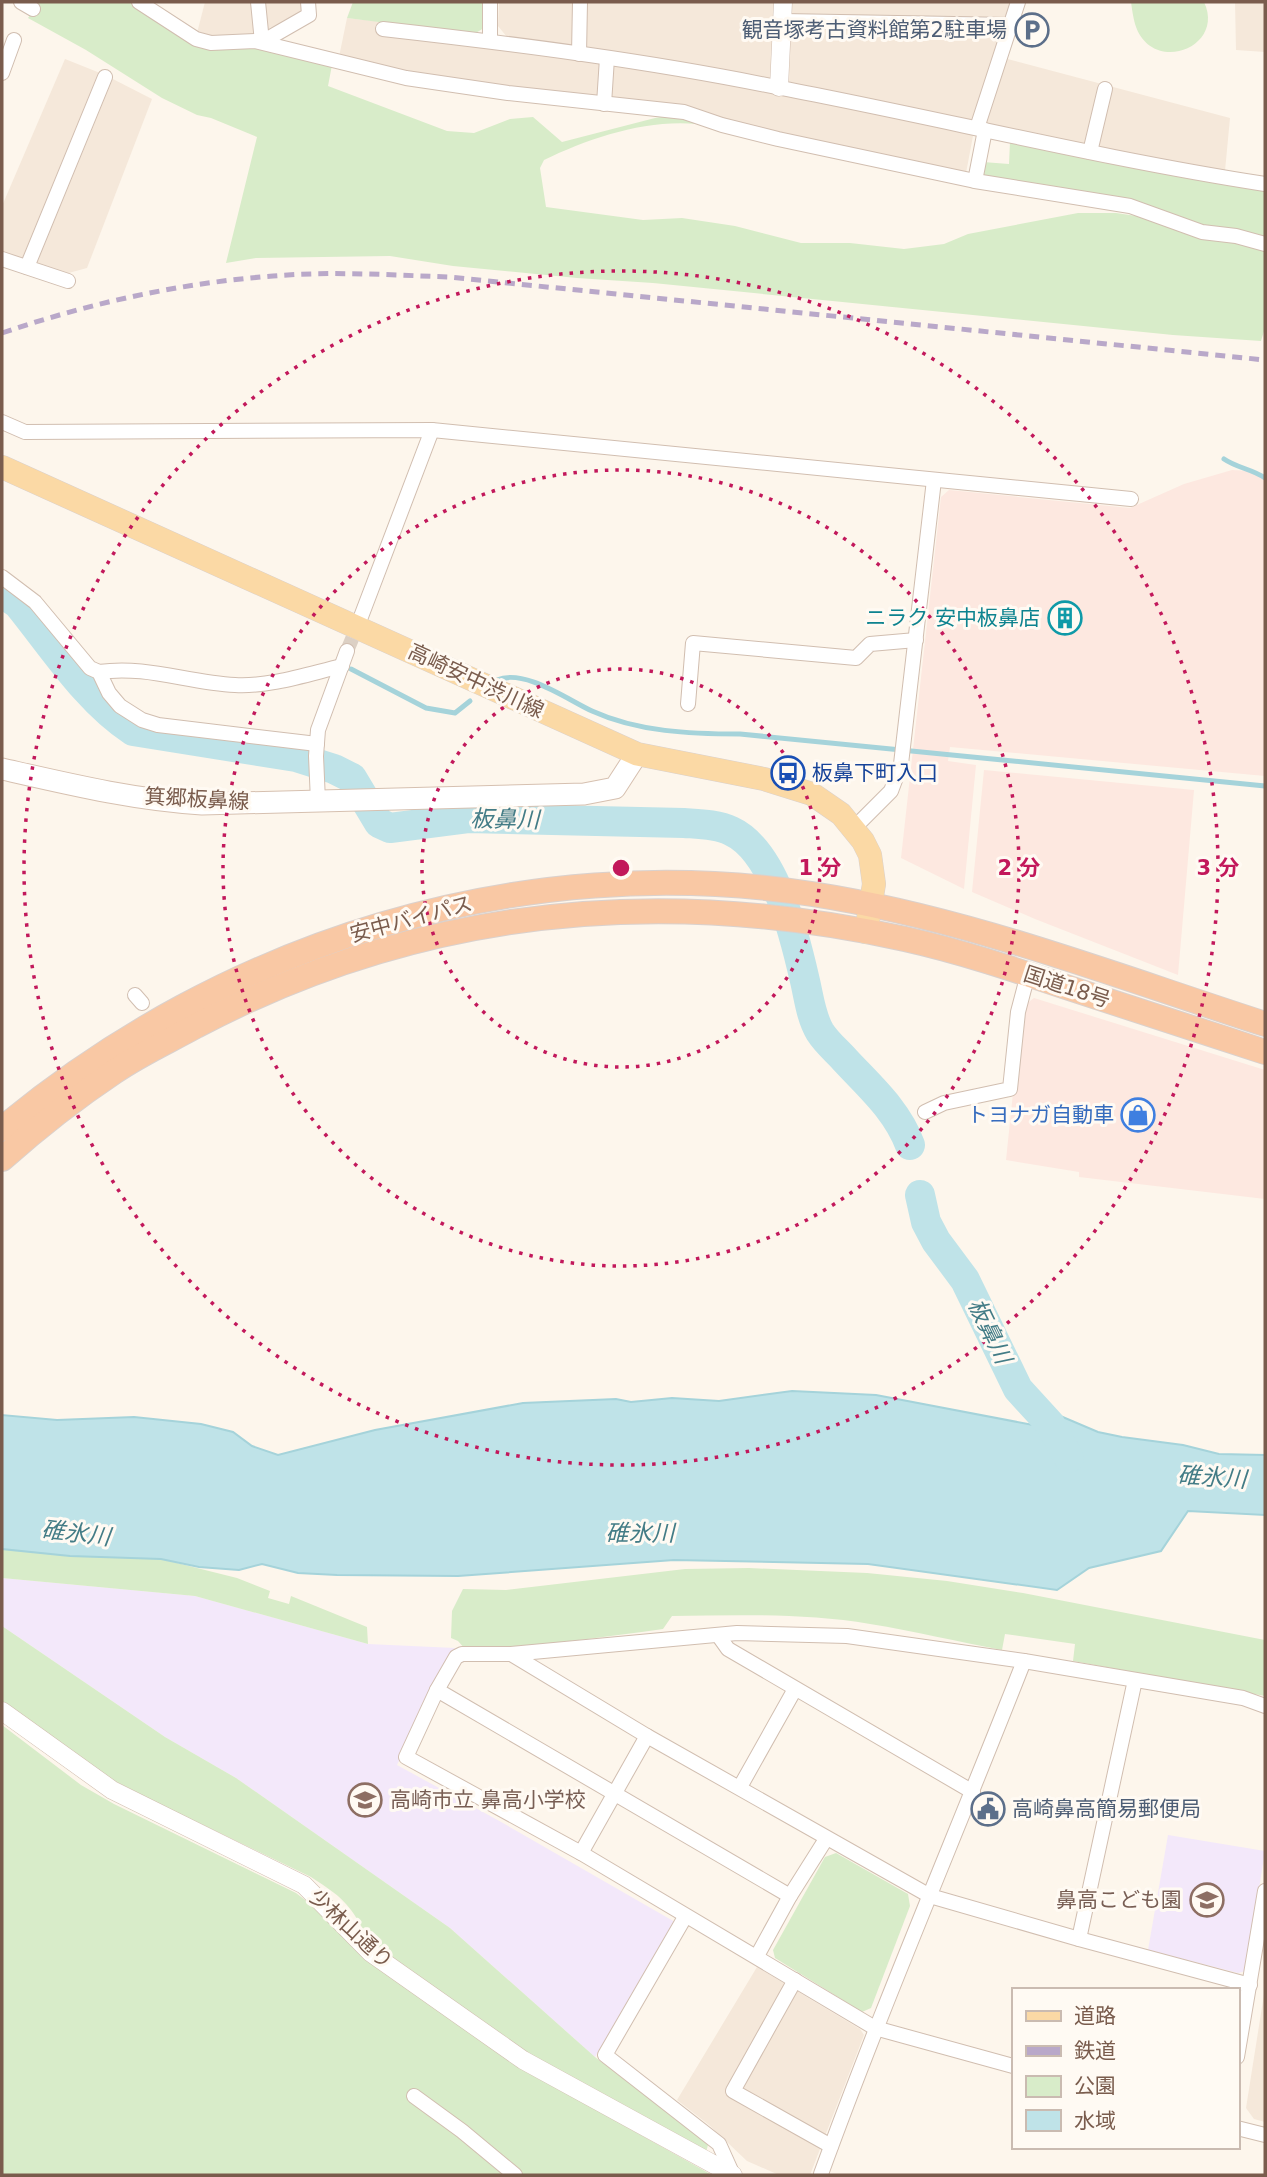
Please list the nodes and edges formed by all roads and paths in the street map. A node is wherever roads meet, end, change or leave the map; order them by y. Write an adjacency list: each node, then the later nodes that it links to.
1 (139, 2): 13 (street)
2 (258, 2): 13 (street)
3 (308, 2): 13 (street)
4 (490, 2): 12 (street)
5 (580, 2): 14 (street)
6 (783, 2): 8 (street)
7 (1018, 2): 9 (street)
8 (783, 21): 9 (street); 18 (street)
9 (1011, 25): 21 (street)
10 (383, 29): 12 (street)
11 (13, 40): 16 (street)
12 (490, 41): 14 (street)
13 (262, 43): 20 (street)
14 (579, 54): 15 (street)
15 (607, 58): 18 (street); 20 (street)
16 (2, 73)
17 (105, 77): 27 (street)
18 (779, 87): 21 (street)
19 (1105, 89): 22 (street)
20 (604, 104): 23 (street)
21 (981, 129): 22 (street); 23 (street)
22 (1090, 152): 24 (street)
23 (975, 181): 25 (street)
24 (1265, 184)
25 (1265, 244)
26 (2, 259): 27 (street)
27 (27, 267): 28 (street)
28 (68, 281)
29 (2, 422): 30 (street)
30 (432, 430): 32 (street); 35 (street)
31 (2, 467): 42 (main road, 高崎安中渋川線)
32 (934, 480): 33 (street); 36 (street)
33 (1131, 499)
34 (2, 577): 39 (street)
35 (359, 622)
36 (916, 640): 40 (street); 45 (street)
37 (348, 651): 38 (street)
38 (342, 666): 39 (street); 41 (street)
39 (100, 672): 41 (street)
40 (688, 704)
41 (317, 750): 44 (street)
42 (637, 754): 44 (main road, 箕郷板鼻線); 45 (main road, 高崎安中渋川線)
43 (2, 769): 44 (main road, 箕郷板鼻線)
44 (318, 801)
45 (854, 828): 46 (main road, 高崎安中渋川線)
46 (871, 906): 47 (main road, 高崎安中渋川線); 49 (highway, 国道18号); 52 (highway, 安中バイパス)
47 (866, 932): 48 (highway, 国道18号); 53 (highway, 安中バイパス)
48 (1028, 974): 50 (highway, 国道18号); 51 (street)
49 (1265, 1024)
50 (1265, 1052)
51 (925, 1112)
52 (2, 1129)
53 (2, 1159)
54 (718, 1634): 55 (street); 56 (street); 58 (street)
55 (511, 1654): 59 (street); 62 (street)
56 (1024, 1661): 57 (street); 64 (street)
57 (1135, 1680): 60 (street); 72 (street)
58 (795, 1689): 63 (street); 64 (street)
59 (437, 1690): 65 (street); 67 (street)
60 (1265, 1706)
61 (2, 1711): 85 (street, 少林山通り)
62 (648, 1736): 63 (street); 65 (street)
63 (740, 1787): 66 (street)
64 (973, 1792): 70 (street)
65 (614, 1796): 67 (street); 69 (street)
66 (826, 1839): 69 (street); 70 (street)
67 (581, 1853): 71 (street)
68 (1265, 1891): 75 (street)
69 (790, 1896): 73 (street)
70 (930, 1896): 72 (street); 76 (street)
71 (685, 1917): 73 (street); 85 (street)
72 (1080, 1940): 75 (street)
73 (757, 1956): 74 (street)
74 (795, 1980): 76 (street); 82 (street)
75 (1250, 1985): 77 (street)
76 (875, 2028): 78 (street); 82 (street)
77 (1239, 2046)
78 (1012, 2066)
79 (414, 2096): 84 (street)
80 (1239, 2128): 81 (street)
81 (1265, 2135)
82 (831, 2146): 83 (street)
83 (821, 2174)
84 (515, 2175)
85 (733, 2175)

